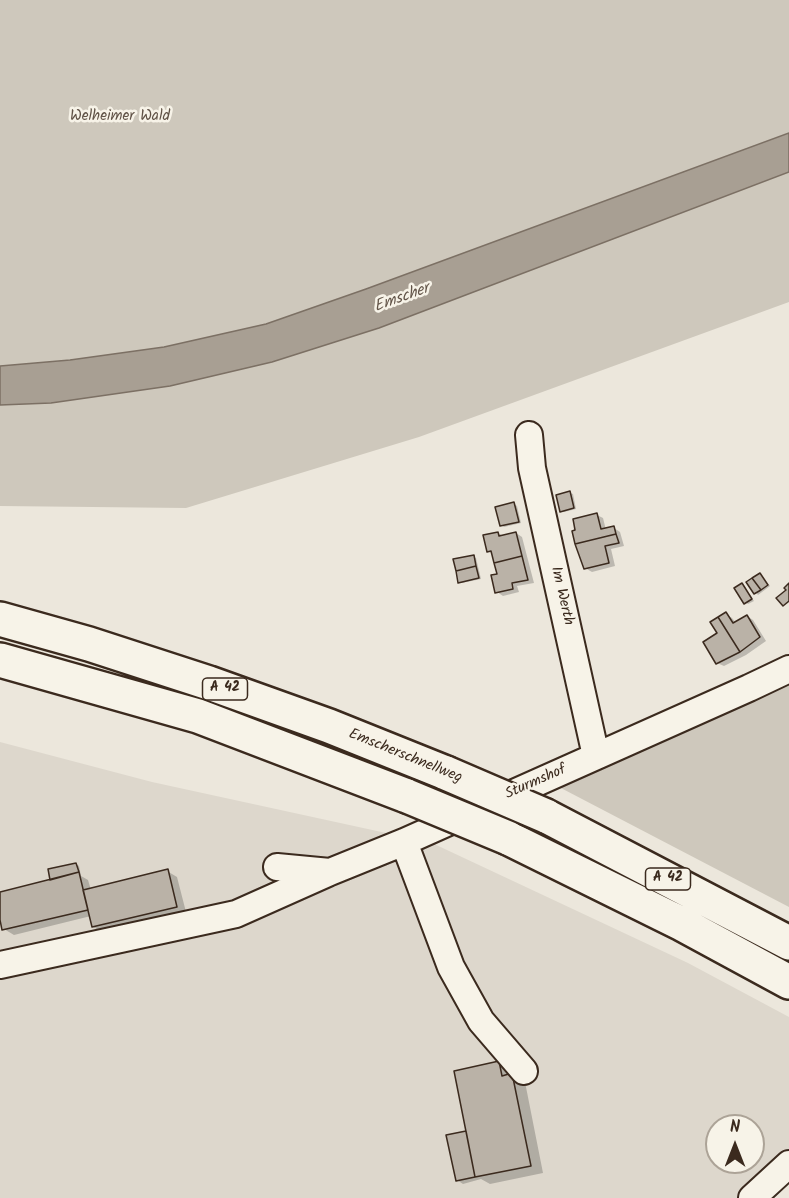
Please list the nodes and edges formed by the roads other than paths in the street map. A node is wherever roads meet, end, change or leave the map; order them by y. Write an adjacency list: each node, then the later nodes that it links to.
1 (529, 435): 7 (street, Im Werth)
2 (0, 619): 11 (highway, Emscherschnellweg / A 42, bridge)
3 (789, 655): 6 (street)
4 (0, 660): 13 (highway, A 42, bridge)
5 (789, 669): 6 (street, Sturmshof)
6 (749, 688): 7 (street, Sturmshof)
7 (596, 756): 8 (street, Sturmshof)
8 (404, 842): 10 (street, Sturmshof); 14 (street)
9 (277, 867): 10 (street, Sturmshof)
10 (330, 872): 12 (street)
11 (789, 943)
12 (0, 965)
13 (789, 981)
14 (524, 1071)
15 (789, 1164): 16 (street)
16 (752, 1198)

